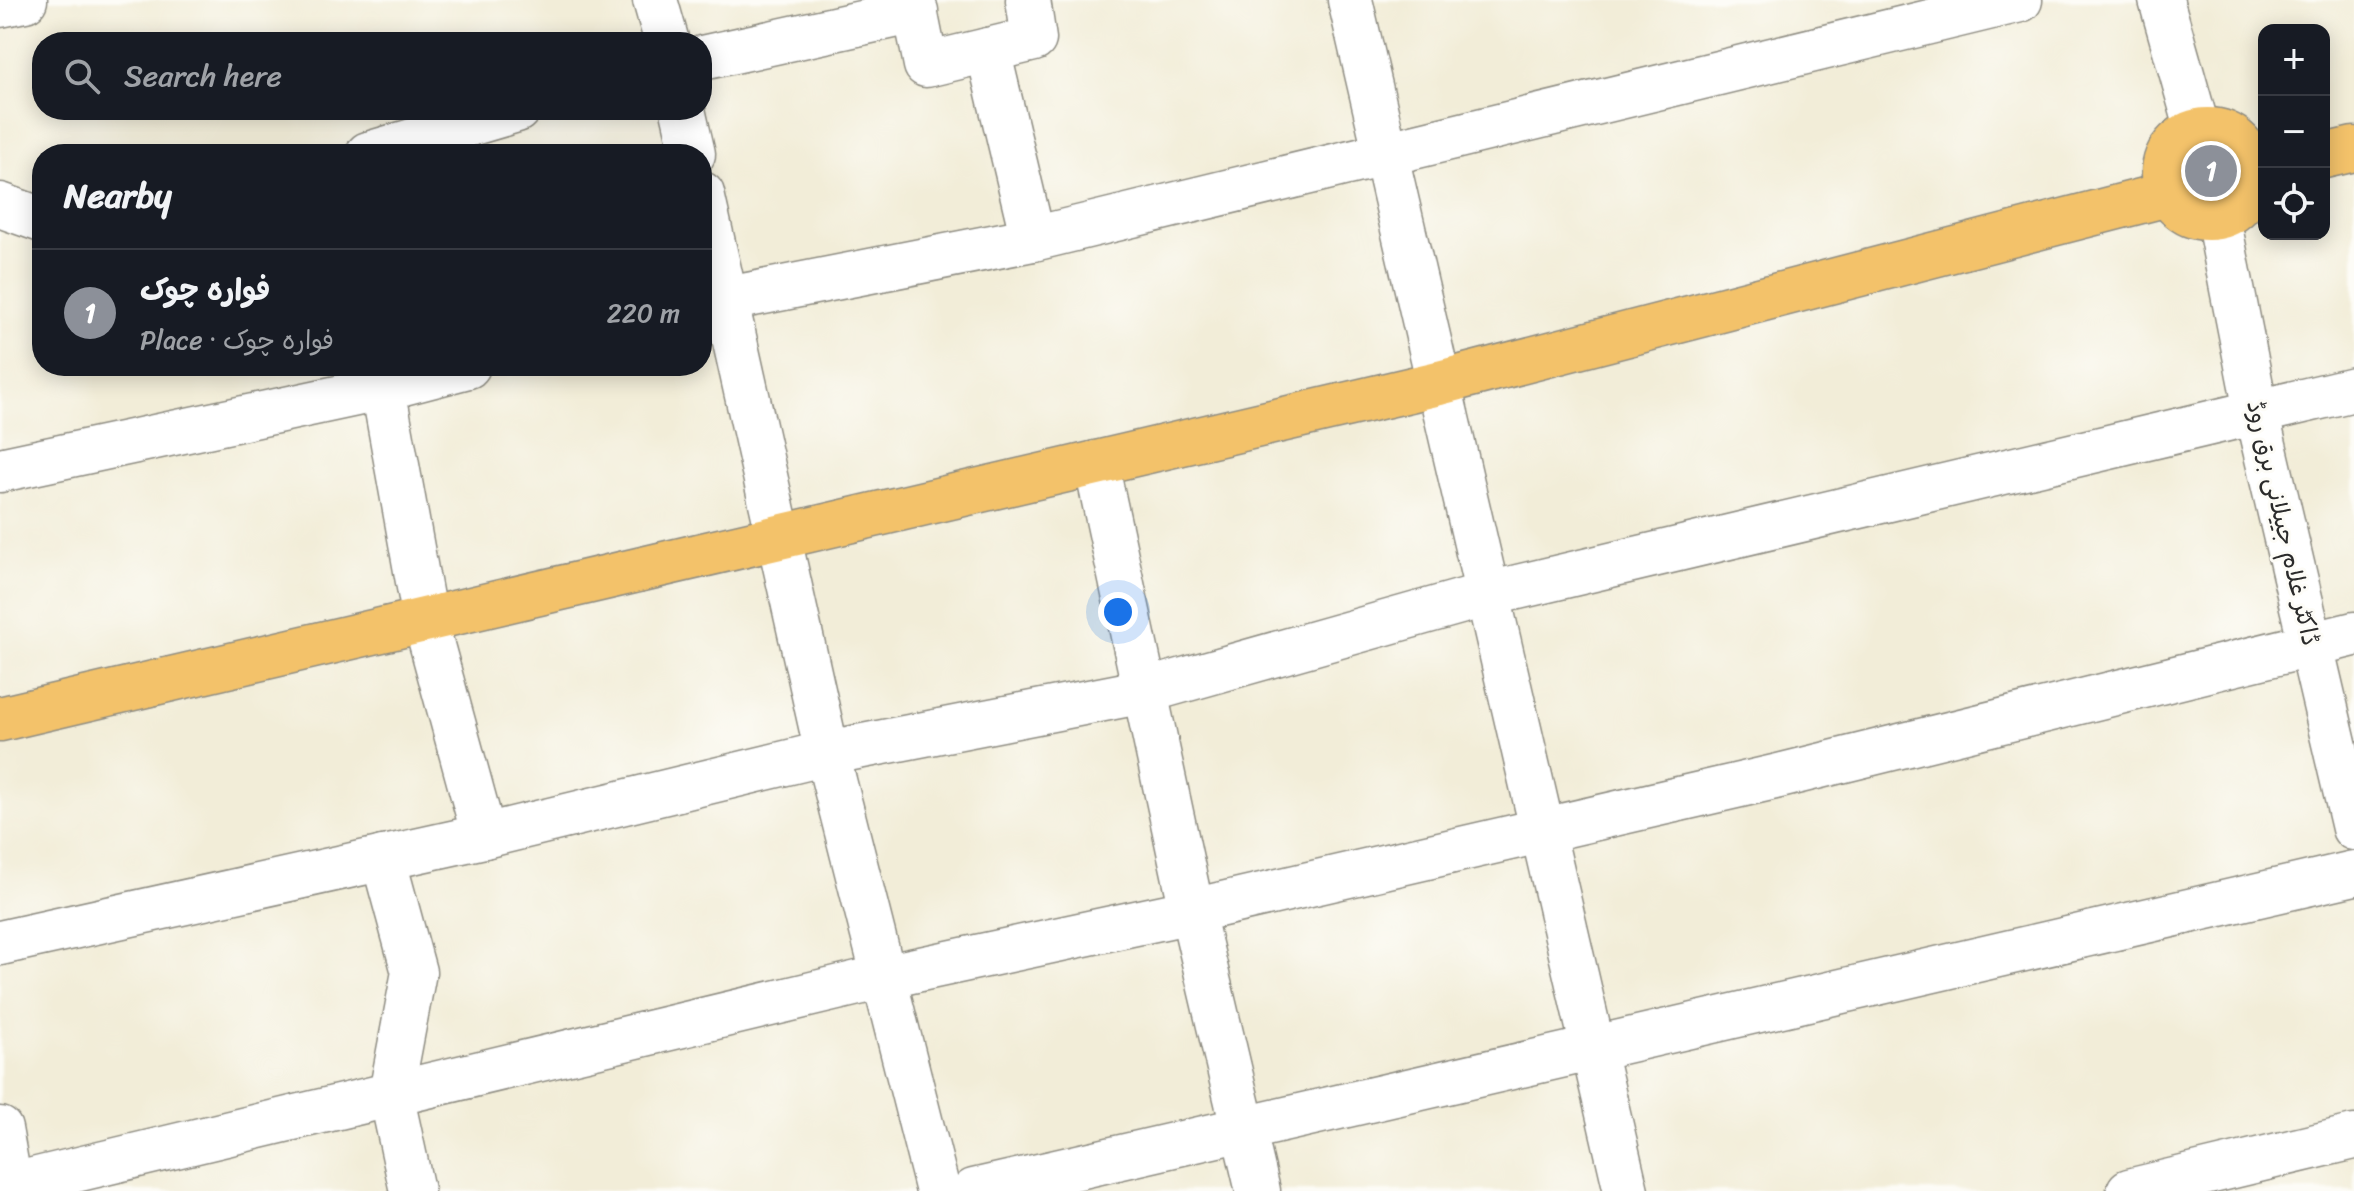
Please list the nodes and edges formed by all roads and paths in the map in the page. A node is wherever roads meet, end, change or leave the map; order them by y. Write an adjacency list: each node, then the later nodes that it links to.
1 (25, 0): 7 (street)
2 (655, 0): 9 (street)
3 (1028, 0): 10 (street)
4 (1350, 0): 18 (street)
5 (2020, 0): 18 (street)
6 (2161, 0): 14 (street)
7 (0, 5)
8 (914, 5): 10 (street); 11 (street)
9 (664, 32)
10 (988, 50): 25 (street)
11 (712, 56)
12 (483, 120): 15 (street)
13 (685, 120): 16 (street)
14 (2198, 131): 20 (main road); 21 (main road)
15 (402, 144)
16 (691, 144)
17 (2354, 149): 19 (main road)
18 (1386, 154): 25 (street); 28 (street)
19 (2330, 155)
20 (2258, 172): 24 (main road)
21 (2168, 194): 24 (main road); 28 (main road)
22 (0, 205): 23 (street)
23 (32, 216)
24 (2218, 217): 30 (street, ڈاکٹر غلام جییلانی برق روڈ)
25 (1033, 239): 26 (street)
26 (714, 301): 33 (street)
27 (382, 377): 32 (street); 35 (street)
28 (1439, 383): 31 (main road); 34 (street)
29 (2354, 389): 30 (street)
30 (2256, 411): 34 (street); 37 (street, ڈاکٹر غلام جییلانی برق روڈ)
31 (1096, 463): 33 (main road); 38 (street)
32 (0, 470)
33 (780, 537): 35 (main road); 40 (street)
34 (1488, 594): 38 (street); 42 (street)
35 (425, 620): 39 (main road); 43 (street)
36 (2354, 634): 37 (street)
37 (2311, 644): 41 (street, ڈاکٹر غلام جییلانی برق روڈ); 42 (street)
38 (1145, 691): 40 (street); 46 (street)
39 (0, 719)
40 (827, 753): 43 (street); 48 (street)
41 (2354, 828)
42 (1542, 829): 46 (street); 49 (street)
43 (484, 836): 44 (street)
44 (383, 858): 47 (street); 50 (street)
45 (2354, 873): 49 (street)
46 (1192, 911): 48 (street); 52 (street)
47 (0, 943)
48 (883, 977): 50 (street); 56 (street)
49 (1592, 1049): 52 (street); 59 (street)
50 (391, 1094): 54 (street); 55 (street)
51 (0, 1129): 54 (street)
52 (1244, 1131): 57 (street); 58 (street)
53 (2354, 1137): 60 (street)
54 (7, 1188)
55 (412, 1191)
56 (938, 1191)
57 (974, 1191)
58 (1258, 1191)
59 (1626, 1191)
60 (2129, 1191)

